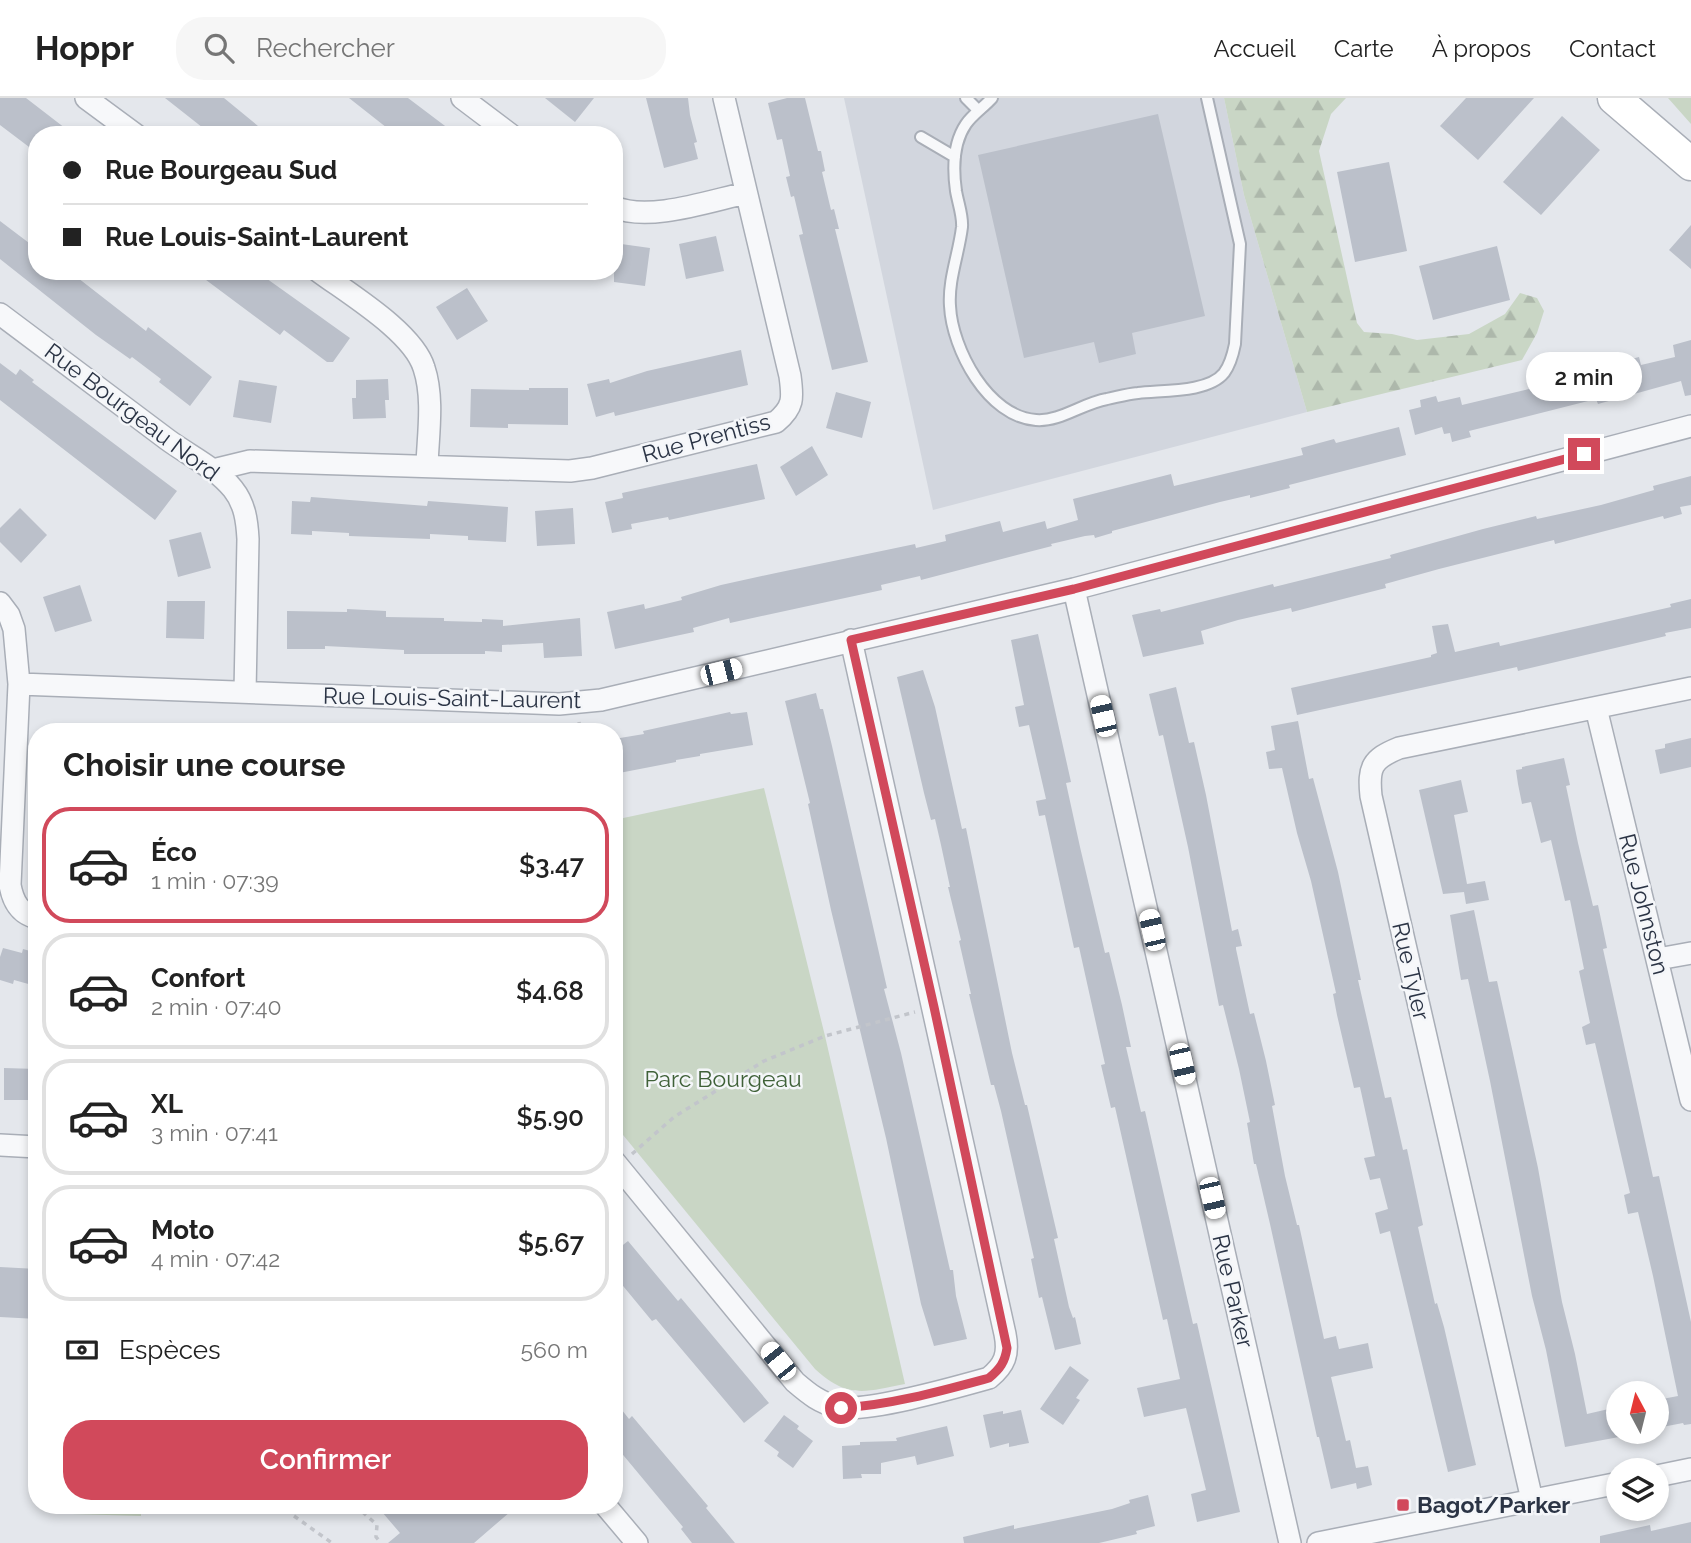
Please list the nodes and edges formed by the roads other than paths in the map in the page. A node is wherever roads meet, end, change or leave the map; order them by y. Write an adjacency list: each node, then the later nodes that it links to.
1 (86, 98): 9 (street)
2 (461, 98): 10 (street)
3 (724, 98): 14 (street, Rue Prentiss)
4 (966, 98): 8 (lane)
5 (992, 98): 8 (lane)
6 (1207, 98): 12 (lane)
7 (1614, 98): 13 (street)
8 (978, 110): 12 (lane)
9 (124, 126)
10 (499, 126)
11 (921, 137): 12 (lane)
12 (955, 157)
13 (1691, 164)
14 (746, 192): 15 (street); 19 (street, Rue Prentiss)
15 (623, 211)
16 (330, 280): 19 (street)
17 (0, 314): 20 (street, Rue Bourgeau Nord)
18 (1691, 426): 21 (street, Rue Louis-Saint-Laurent)
19 (427, 466): 20 (street, Rue Prentiss)
20 (213, 470): 26 (street, Rue Bourgeau Nord)
21 (1074, 589): 23 (street, Rue Louis-Saint-Laurent); 41 (street, Rue Parker)
22 (0, 603): 24 (street)
23 (851, 640): 26 (street, Rue Louis-Saint-Laurent); 34 (street)
24 (19, 684): 26 (street, Rue Louis-Saint-Laurent); 28 (street)
25 (1691, 688): 27 (street, Rue Tyler)
26 (245, 692)
27 (1596, 708): 30 (street, Rue Johnston); 38 (street, Rue Tyler)
28 (28, 915)
29 (1691, 953): 30 (street)
30 (1658, 959): 31 (street, Rue Johnston)
31 (1691, 1100)
32 (0, 1145): 33 (street)
33 (28, 1147)
34 (623, 1173)
35 (1691, 1469): 36 (street)
36 (1669, 1474)
37 (1606, 1486): 38 (street)
38 (1532, 1500): 42 (street)
39 (613, 1514): 40 (street)
40 (637, 1543)
41 (1290, 1543)
42 (1318, 1543)

